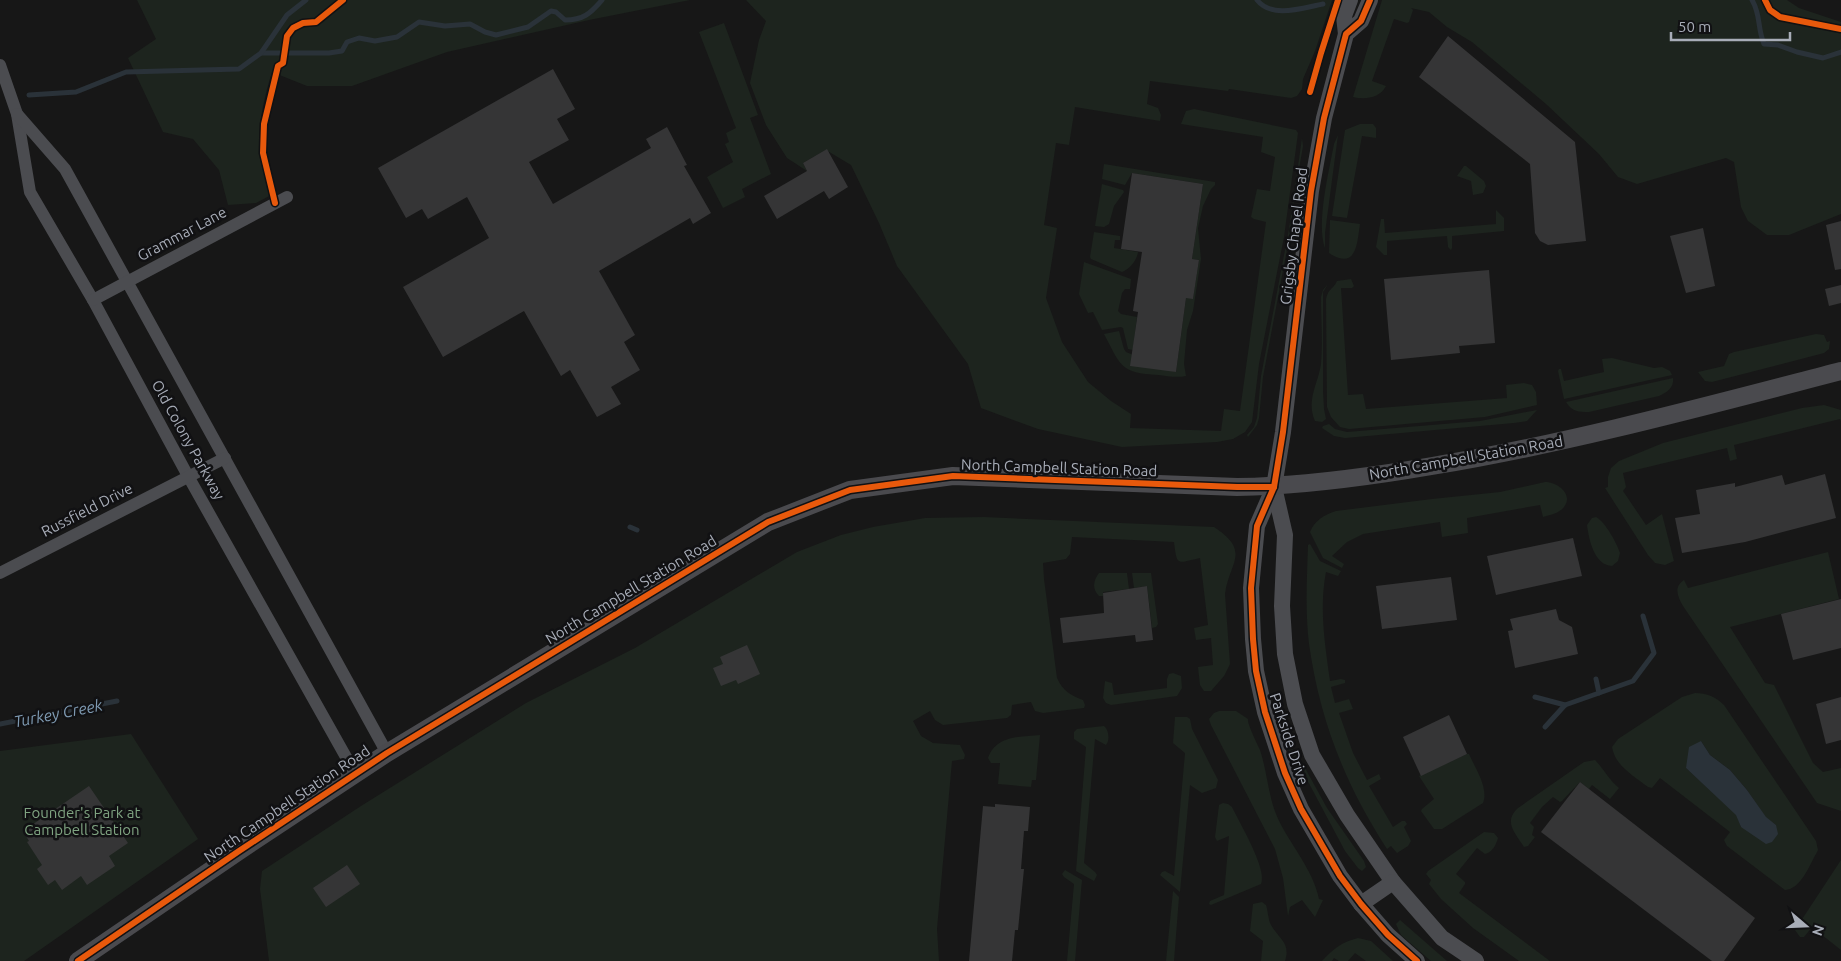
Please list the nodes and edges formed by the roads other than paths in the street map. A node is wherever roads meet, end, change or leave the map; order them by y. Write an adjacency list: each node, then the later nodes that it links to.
1 (1350, 0): 3 (street, Grigsby Chapel Road)
2 (1370, 0): 3 (street)
3 (1346, 34): 12 (street, Grigsby Chapel Road)
4 (0, 65): 5 (street, Old Colony Parkway)
5 (17, 114): 7 (street, Old Colony Parkway); 8 (street, Old Colony Parkway)
6 (287, 197): 7 (street, Grammar Lane)
7 (126, 282): 8 (street, Grammar Lane); 10 (street, Old Colony Parkway)
8 (93, 300): 11 (street, Old Colony Parkway)
9 (1841, 371): 12 (main road, North Campbell Station Road)
10 (224, 458): 11 (street, Russfield Drive); 14 (street, Old Colony Parkway)
11 (188, 476): 13 (street, Russfield Drive); 15 (street, Old Colony Parkway)
12 (1274, 486): 14 (main road, North Campbell Station Road); 16 (street, Parkside Drive); 17 (street, Parkside Drive)
13 (0, 573)
14 (387, 753): 15 (main road, North Campbell Station Road)
15 (356, 773): 18 (main road, North Campbell Station Road)
16 (1393, 882): 17 (street); 20 (street, Parkside Drive)
17 (1361, 904): 19 (street, Parkside Drive)
18 (78, 961)
19 (1417, 961)
20 (1476, 961)

